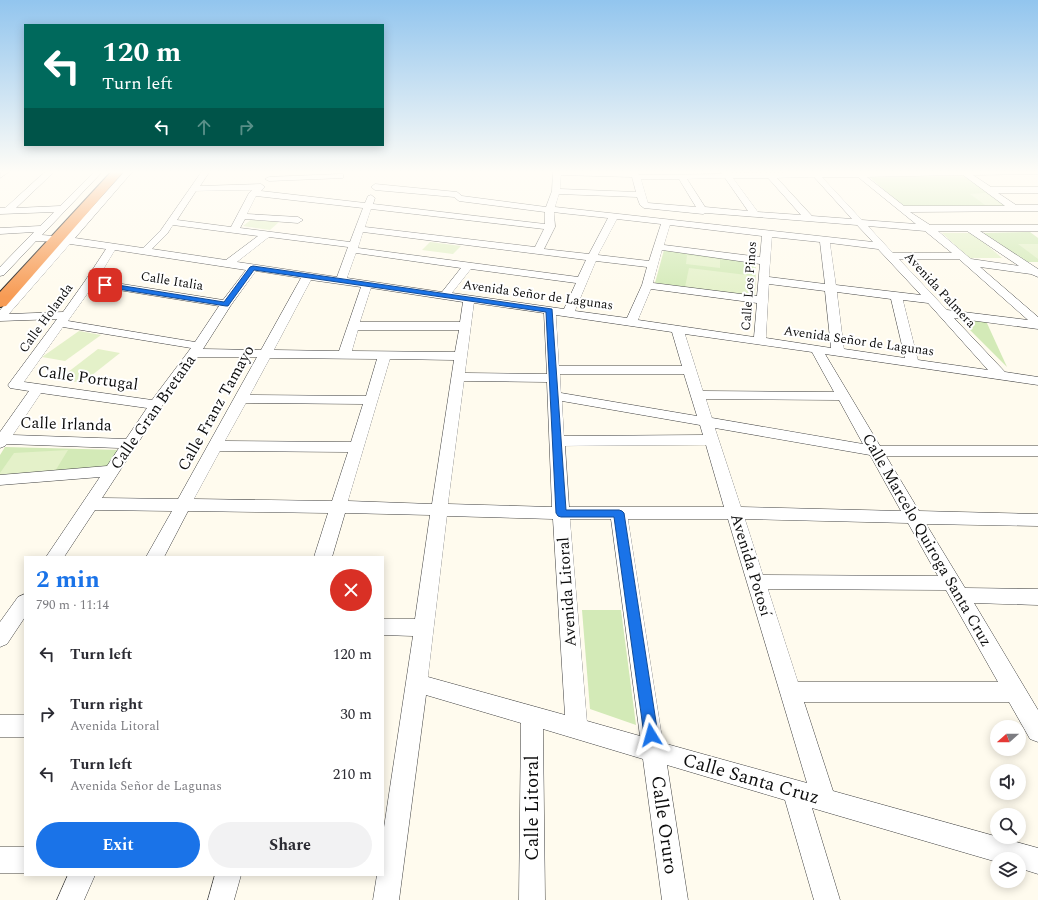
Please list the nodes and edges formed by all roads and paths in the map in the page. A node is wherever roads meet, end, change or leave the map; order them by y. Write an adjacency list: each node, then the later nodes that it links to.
1 (60, 213): 37 (street)
2 (72, 213): 37 (highway)
3 (75, 213): 37 (highway)
4 (79, 213): 37 (street)
5 (177, 213): 24 (street)
6 (243, 213): 20 (street)
7 (272, 213): 20 (street)
8 (301, 213): 36 (street)
9 (366, 213): 32 (street)
10 (432, 213): 26 (street)
11 (549, 213): 26 (street)
12 (588, 213): 21 (street)
13 (662, 213): 23 (street)
14 (735, 213): 19 (street)
15 (804, 213): 22 (street)
16 (852, 213): 25 (street, Avenida Palmera)
17 (907, 213): 27 (street)
18 (1002, 213): 29 (street)
19 (756, 215): 22 (street)
20 (242, 216): 31 (street)
21 (614, 216): 23 (street); 49 (street)
22 (809, 218): 25 (street)
23 (662, 221): 35 (street); 44 (street)
24 (171, 222): 31 (street); 46 (street)
25 (861, 222): 27 (street); 41 (street, Avenida Palmera)
26 (550, 226): 47 (street)
27 (928, 228): 28 (street); 50 (street)
28 (969, 228): 29 (street); 58 (street)
29 (1025, 228): 30 (street); 38 (street)
30 (1038, 228)
31 (235, 229): 34 (street)
32 (360, 229): 40 (street); 43 (street)
33 (0, 231): 37 (street, Avenida Señor de Lagunas)
34 (268, 233): 36 (street); 52 (street)
35 (767, 233): 39 (street); 51 (street, Calle Los Pinos)
36 (291, 236): 43 (street)
37 (50, 237): 42 (street, Avenida Señor de Lagunas); 57 (street); 66 (highway); 73 (highway); 78 (street)
38 (1038, 237)
39 (825, 240): 41 (street); 67 (street)
40 (415, 246): 43 (street); 45 (street); 53 (street)
41 (880, 246): 48 (street, Avenida Palmera)
42 (112, 247): 46 (street, Avenida Señor de Lagunas); 63 (street, Calle Holanda)
43 (353, 247): 60 (street)
44 (659, 247): 51 (street); 54 (street)
45 (510, 248): 47 (street); 56 (street)
46 (145, 251): 52 (street, Avenida Señor de Lagunas)
47 (538, 251): 49 (street)
48 (890, 256): 50 (street); 72 (street, Avenida Palmera)
49 (592, 258): 54 (street); 62 (street)
50 (964, 259): 58 (street); 81 (street)
51 (764, 261): 61 (street, Calle Los Pinos)
52 (228, 264): 55 (street, Avenida Señor de Lagunas)
53 (469, 265): 56 (street); 68 (street)
54 (653, 265): 65 (street)
55 (253, 268): 59 (street, Avenida Señor de Lagunas); 74 (street, Calle Gran Bretaña)
56 (496, 268): 62 (street)
57 (0, 273)
58 (1037, 273)
59 (308, 276): 60 (street, Avenida Señor de Lagunas); 89 (street, Calle Franz Tamayo)
60 (341, 280): 64 (street, Avenida Señor de Lagunas)
61 (764, 280): 67 (street); 71 (street, Calle Los Pinos)
62 (582, 281): 77 (street)
63 (90, 282): 74 (street, Calle Italia); 79 (street, Calle Holanda)
64 (368, 284): 68 (street, Avenida Señor de Lagunas); 82 (street)
65 (647, 285): 71 (street); 80 (street)
66 (0, 288)
67 (831, 288): 69 (street); 88 (street)
68 (445, 295): 70 (street, Avenida Señor de Lagunas)
69 (896, 296): 72 (street); 93 (street)
70 (469, 298): 75 (street, Avenida Señor de Lagunas); 83 (street)
71 (762, 300): 85 (street, Calle Los Pinos)
72 (931, 300): 76 (street, Avenida Palmera)
73 (0, 302)
74 (226, 304): 87 (street, Calle Gran Bretaña)
75 (550, 310): 77 (street, Avenida Señor de Lagunas); 95 (street, Avenida Litoral)
76 (944, 313): 81 (street); 97 (street, Avenida Palmera)
77 (568, 314): 80 (street, Avenida Señor de Lagunas)
78 (0, 318): 79 (street)
79 (62, 319): 87 (street); 99 (street, Calle Holanda)
80 (631, 322): 84 (street, Avenida Señor de Lagunas)
81 (1038, 324)
82 (353, 326): 83 (street); 90 (street)
83 (465, 326): 92 (street)
84 (678, 329): 85 (street, Avenida Señor de Lagunas); 94 (street, Avenida Potosí)
85 (760, 341): 86 (street, Avenida Señor de Lagunas)
86 (816, 349): 88 (street, Avenida Señor de Lagunas); 103 (street, Calle Marcelo Quiroga Santa Cruz)
87 (196, 350): 89 (street); 106 (street, Calle Gran Bretaña)
88 (838, 352): 93 (street, Avenida Señor de Lagunas)
89 (265, 355): 90 (street); 104 (street, Calle Franz Tamayo)
90 (344, 355): 91 (street)
91 (384, 355): 92 (street); 105 (street)
92 (460, 356): 96 (street)
93 (913, 364): 97 (street, Avenida Señor de Lagunas)
94 (690, 370): 95 (street); 101 (street, Avenida Potosí)
95 (554, 374): 96 (street); 102 (street, Avenida Litoral)
96 (457, 376): 121 (street)
97 (1000, 376): 98 (street, Avenida Señor de Lagunas)
98 (1038, 381)
99 (15, 385): 100 (street, Calle Portugal)
100 (38, 388): 106 (street, Calle Portugal); 109 (street)
101 (698, 395): 103 (street); 107 (street, Avenida Potosí)
102 (556, 396): 107 (street); 110 (street, Avenida Litoral)
103 (844, 396): 114 (street, Calle Marcelo Quiroga Santa Cruz)
104 (241, 399): 105 (street); 112 (street, Calle Franz Tamayo)
105 (371, 400): 113 (street)
106 (156, 405): 111 (street, Calle Gran Bretaña)
107 (707, 422): 108 (street, Avenida Potosí); 114 (street)
108 (712, 440): 110 (street); 124 (street, Avenida Potosí)
109 (1, 441): 111 (street, Calle Irlanda)
110 (558, 441): 122 (street, Avenida Litoral)
111 (131, 444): 116 (street, Calle Gran Bretaña)
112 (215, 446): 113 (street); 119 (street, Calle Franz Tamayo)
113 (356, 447): 120 (street)
114 (876, 451): 115 (street); 125 (street, Calle Marcelo Quiroga Santa Cruz)
115 (1038, 451)
116 (113, 471): 117 (street); 118 (street, Calle Gran Bretaña)
117 (0, 480)
118 (91, 504): 119 (street); 127 (street, Calle Gran Bretaña)
119 (183, 506): 120 (street); 128 (street, Calle Franz Tamayo)
120 (338, 508): 121 (street); 129 (street)
121 (439, 510): 122 (street); 135 (street)
122 (561, 513): 123 (street); 143 (street, Avenida Litoral)
123 (619, 513): 124 (street); 145 (street, Calle Oruro)
124 (735, 513): 125 (street); 130 (street, Avenida Potosí)
125 (914, 518): 126 (street); 131 (street, Calle Marcelo Quiroga Santa Cruz)
126 (1038, 520)
127 (56, 556)
128 (156, 556)
129 (323, 556)
130 (756, 582): 131 (street); 138 (street, Avenida Potosí)
131 (956, 589): 132 (street); 139 (street, Calle Marcelo Quiroga Santa Cruz)
132 (1038, 597)
133 (24, 604): 136 (street)
134 (384, 627): 135 (street)
135 (424, 628): 137 (street)
136 (8, 630)
137 (417, 683): 140 (street, Calle Santa Cruz); 151 (street)
138 (790, 692): 139 (street); 147 (street, Avenida Potosí)
139 (1015, 692): 144 (street, Calle Marcelo Quiroga Santa Cruz)
140 (532, 716): 143 (street, Calle Santa Cruz); 157 (street, Calle Litoral)
141 (0, 726): 142 (street)
142 (24, 726)
143 (577, 729): 145 (street, Calle Santa Cruz)
144 (1038, 731)
145 (653, 751): 146 (street, Calle Santa Cruz); 158 (street, Calle Oruro)
146 (795, 792): 147 (street, Calle Santa Cruz); 159 (street)
147 (824, 800): 150 (street, Calle Santa Cruz)
148 (0, 860): 149 (street)
149 (24, 860)
150 (1038, 861)
151 (387, 867): 156 (street)
152 (82, 876): 154 (street)
153 (228, 876): 155 (street)
154 (70, 900)
155 (221, 900)
156 (386, 900)
157 (532, 900)
158 (675, 900)
159 (827, 900)

